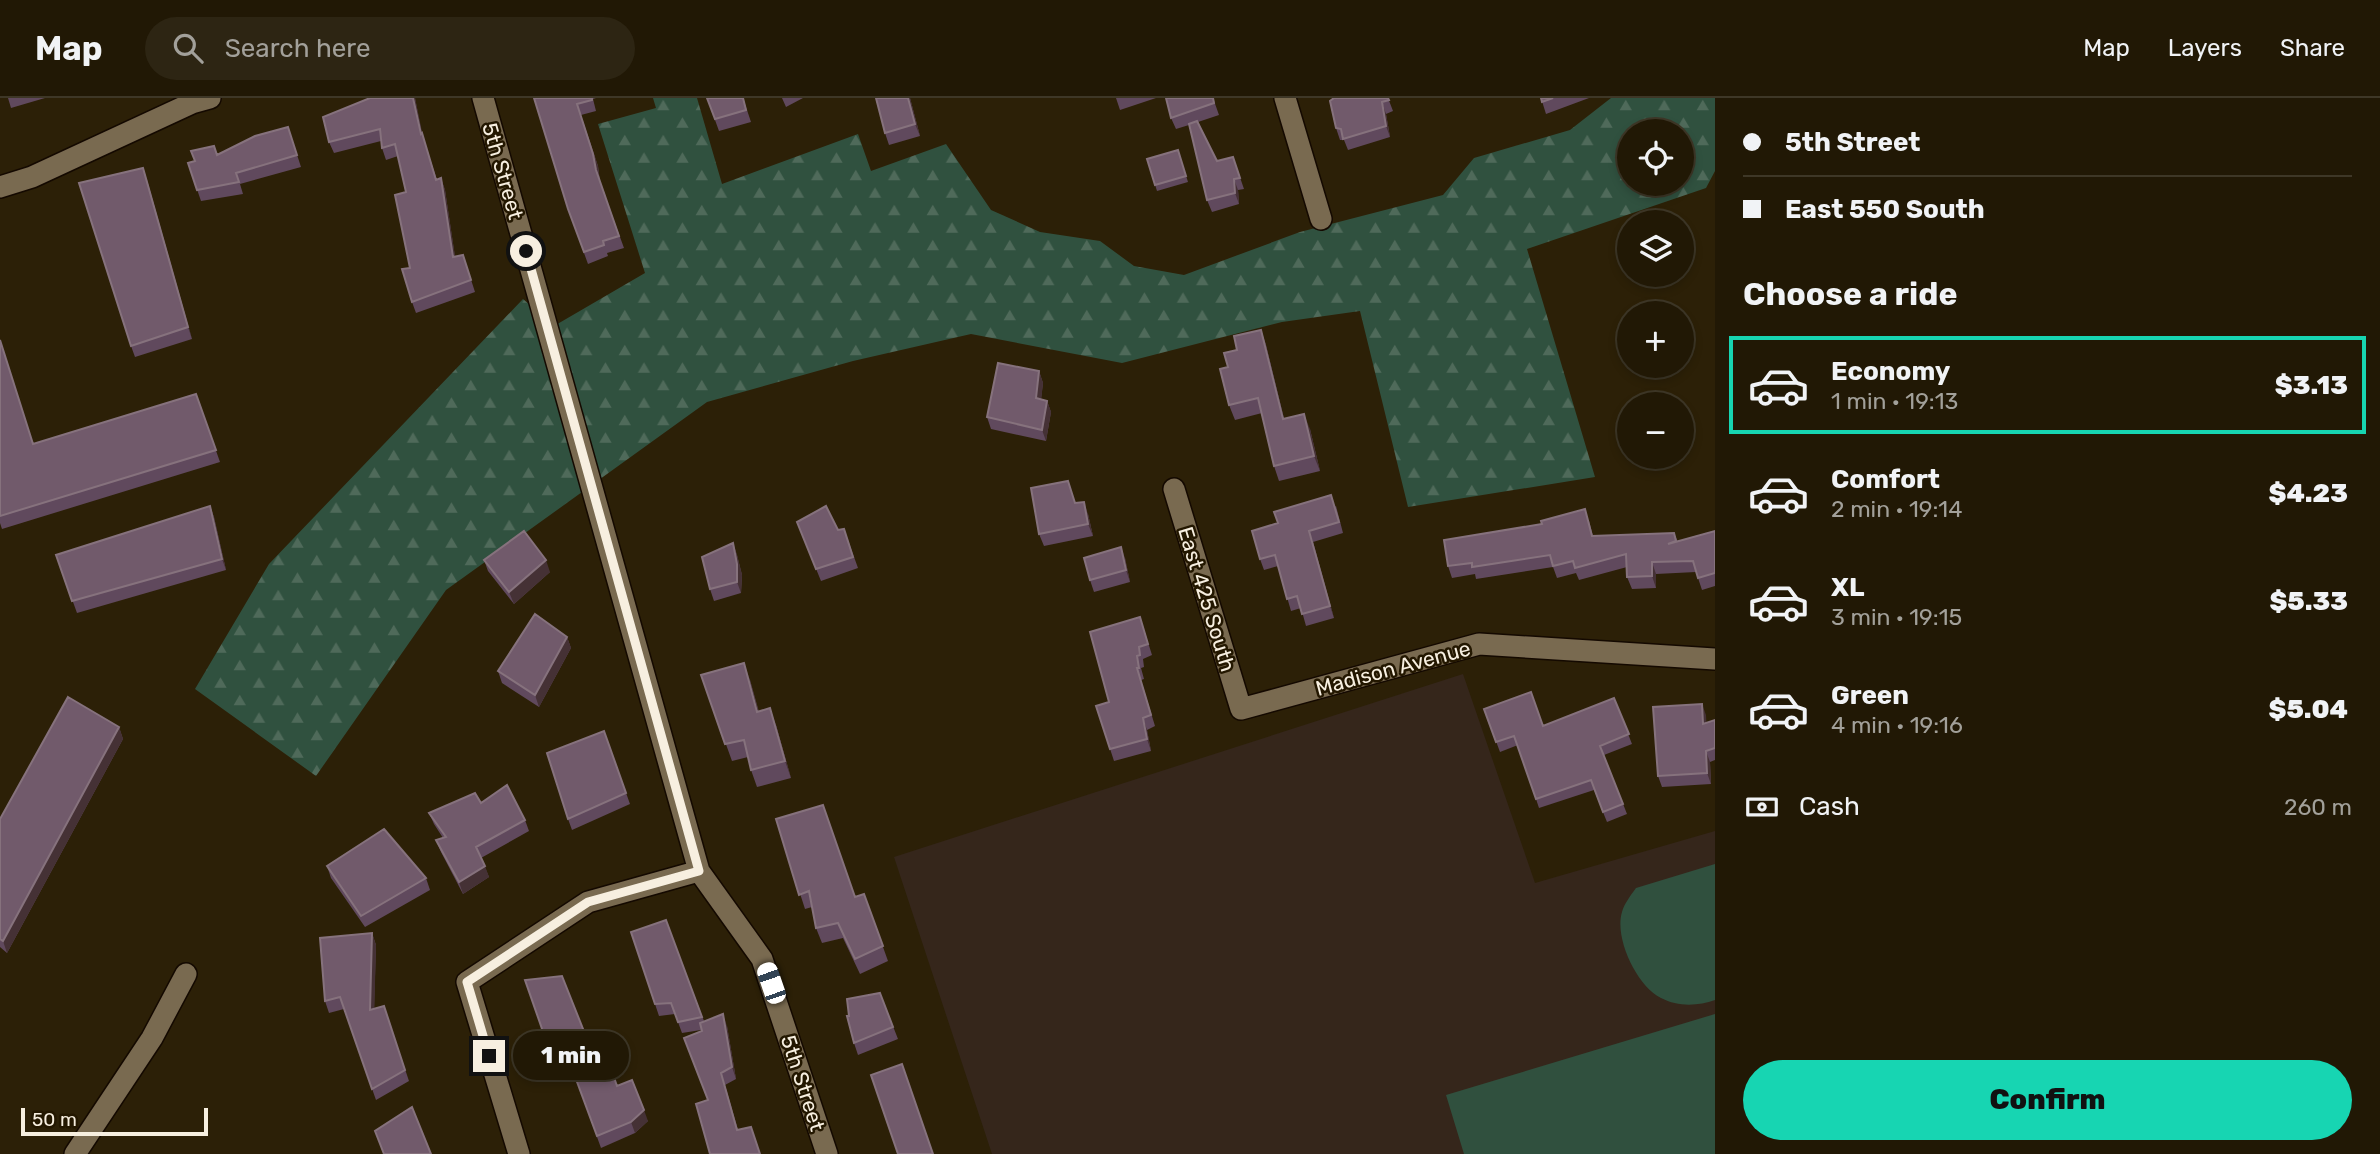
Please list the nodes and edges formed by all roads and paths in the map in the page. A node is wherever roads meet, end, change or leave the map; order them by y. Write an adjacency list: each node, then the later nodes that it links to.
1 (210, 98): 4 (street)
2 (483, 98): 9 (street, 5th Street)
3 (1285, 98): 5 (street)
4 (0, 187)
5 (1321, 219)
6 (1174, 489): 8 (street, East 425 South)
7 (1715, 659): 8 (street, Madison Avenue)
8 (1241, 709)
9 (699, 871): 12 (street); 13 (street, 5th Street)
10 (186, 974): 11 (street)
11 (75, 1154)
12 (519, 1154)
13 (827, 1154)

